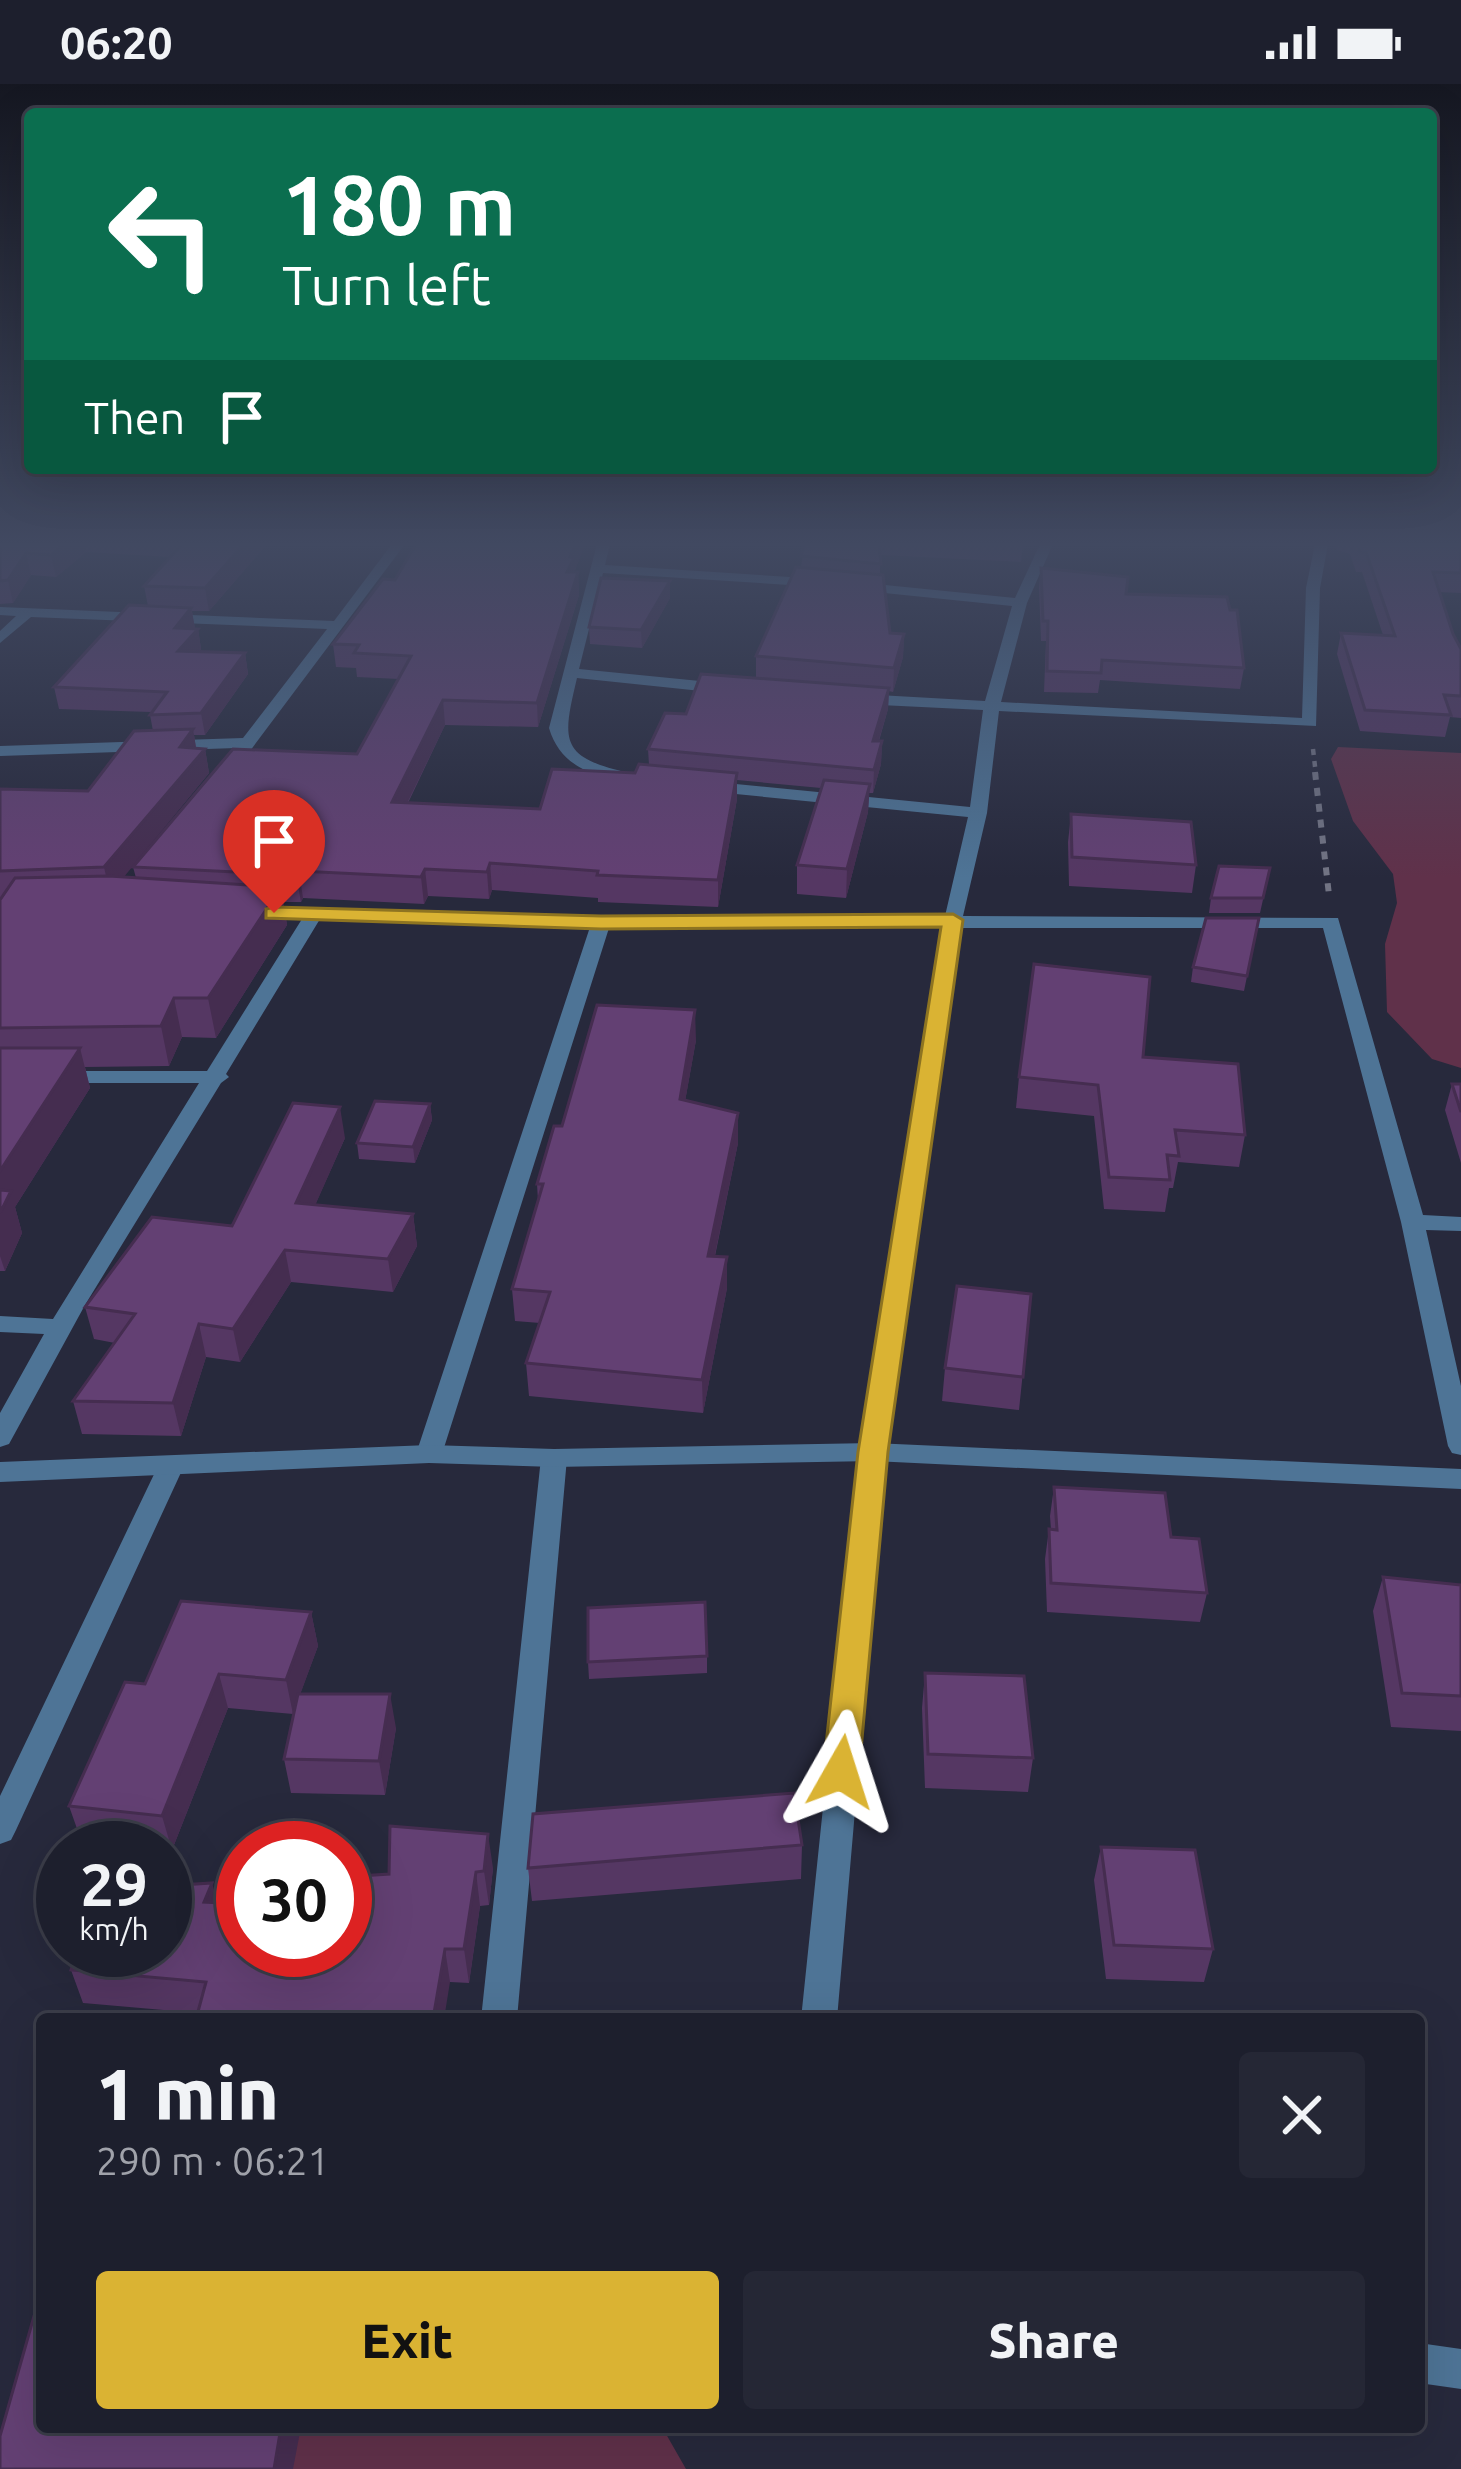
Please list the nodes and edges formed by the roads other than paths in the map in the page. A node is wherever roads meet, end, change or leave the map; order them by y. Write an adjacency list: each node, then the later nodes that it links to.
1 (313, 655): 9 (street)
2 (576, 655): 5 (street)
3 (1006, 655): 8 (street)
4 (1312, 655): 8 (street)
5 (571, 673): 6 (street); 12 (street)
6 (755, 692)
7 (850, 699): 8 (street)
8 (992, 709): 14 (street)
9 (249, 743): 10 (street); 11 (street)
10 (0, 751)
11 (220, 779)
12 (632, 779)
13 (678, 784): 14 (street)
14 (978, 813): 17 (street)
15 (226, 910): 16 (street)
16 (313, 916): 18 (street); 20 (street)
17 (953, 920): 18 (street); 21 (street); 27 (street)
18 (601, 922): 28 (street)
19 (0, 1077): 20 (street)
20 (218, 1077): 24 (street)
21 (1413, 1222): 22 (street); 26 (street)
22 (1461, 1224)
23 (0, 1324): 24 (street)
24 (56, 1327): 25 (street)
25 (0, 1438)
26 (1461, 1446)
27 (873, 1452): 29 (street); 32 (street); 35 (street)
28 (429, 1454): 29 (street); 30 (street)
29 (554, 1458): 34 (street)
30 (170, 1466): 31 (street); 33 (street)
31 (0, 1472)
32 (1461, 1479)
33 (0, 1830)
34 (500, 2013)
35 (820, 2013)
36 (1425, 2364): 37 (street)
37 (1461, 2368)

